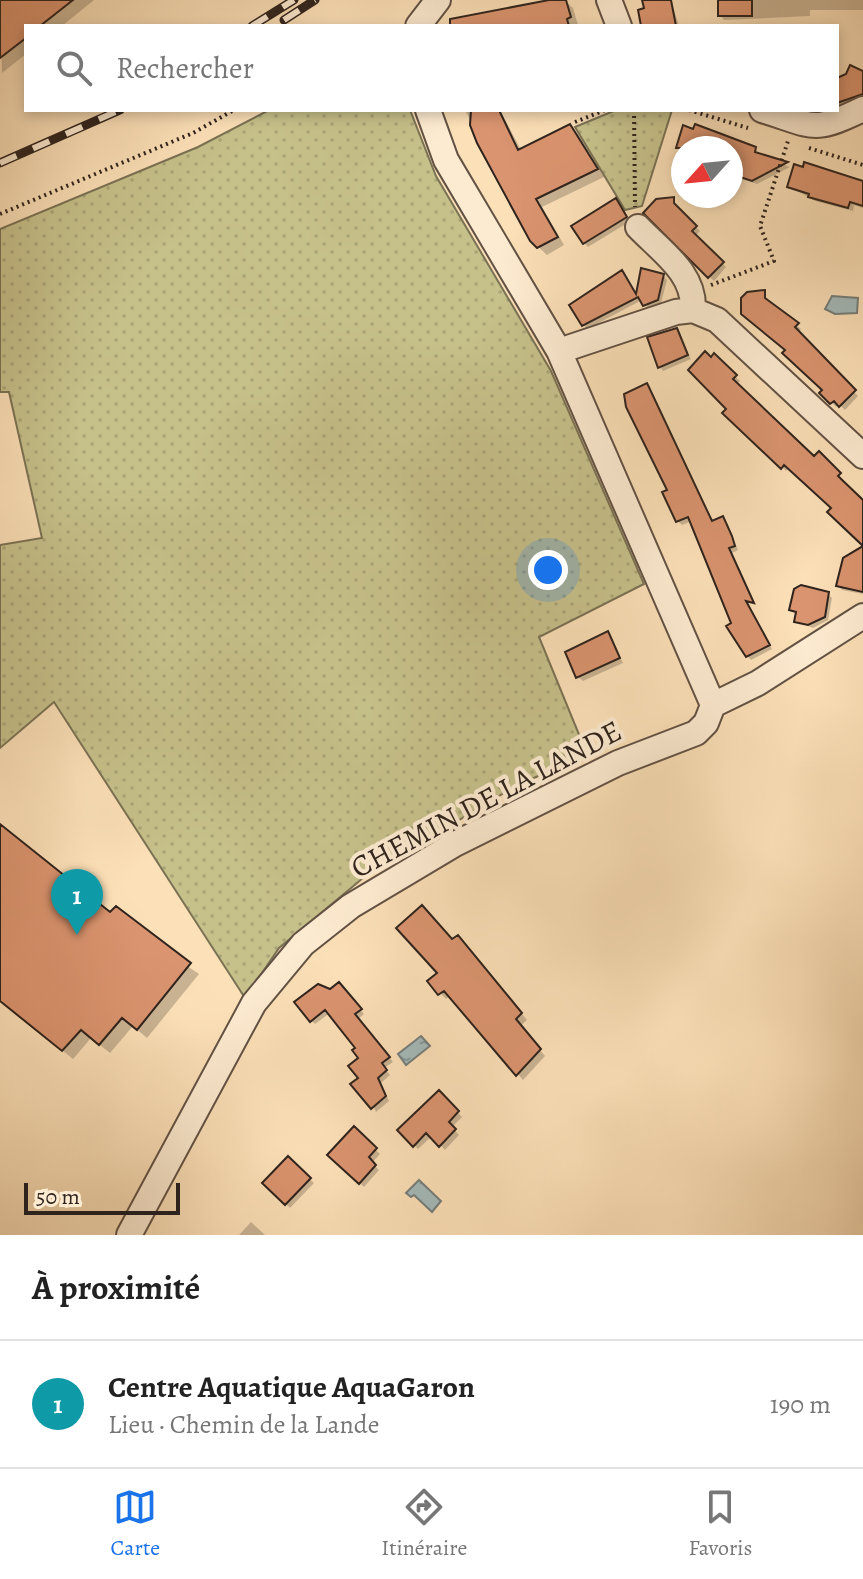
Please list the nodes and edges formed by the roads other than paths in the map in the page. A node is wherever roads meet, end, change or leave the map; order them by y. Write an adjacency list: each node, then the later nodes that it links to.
1 (438, 0): 3 (street)
2 (609, 0): 4 (street)
3 (420, 24)
4 (618, 24)
5 (863, 109): 7 (street)
6 (429, 112): 10 (street)
7 (770, 112)
8 (638, 227): 9 (street)
9 (694, 301): 10 (street); 11 (street)
10 (559, 351): 13 (street)
11 (863, 456)
12 (863, 616): 13 (street, CHEMIN DE LA LANDE)
13 (713, 705): 14 (street, CHEMIN DE LA LANDE)
14 (129, 1235)

